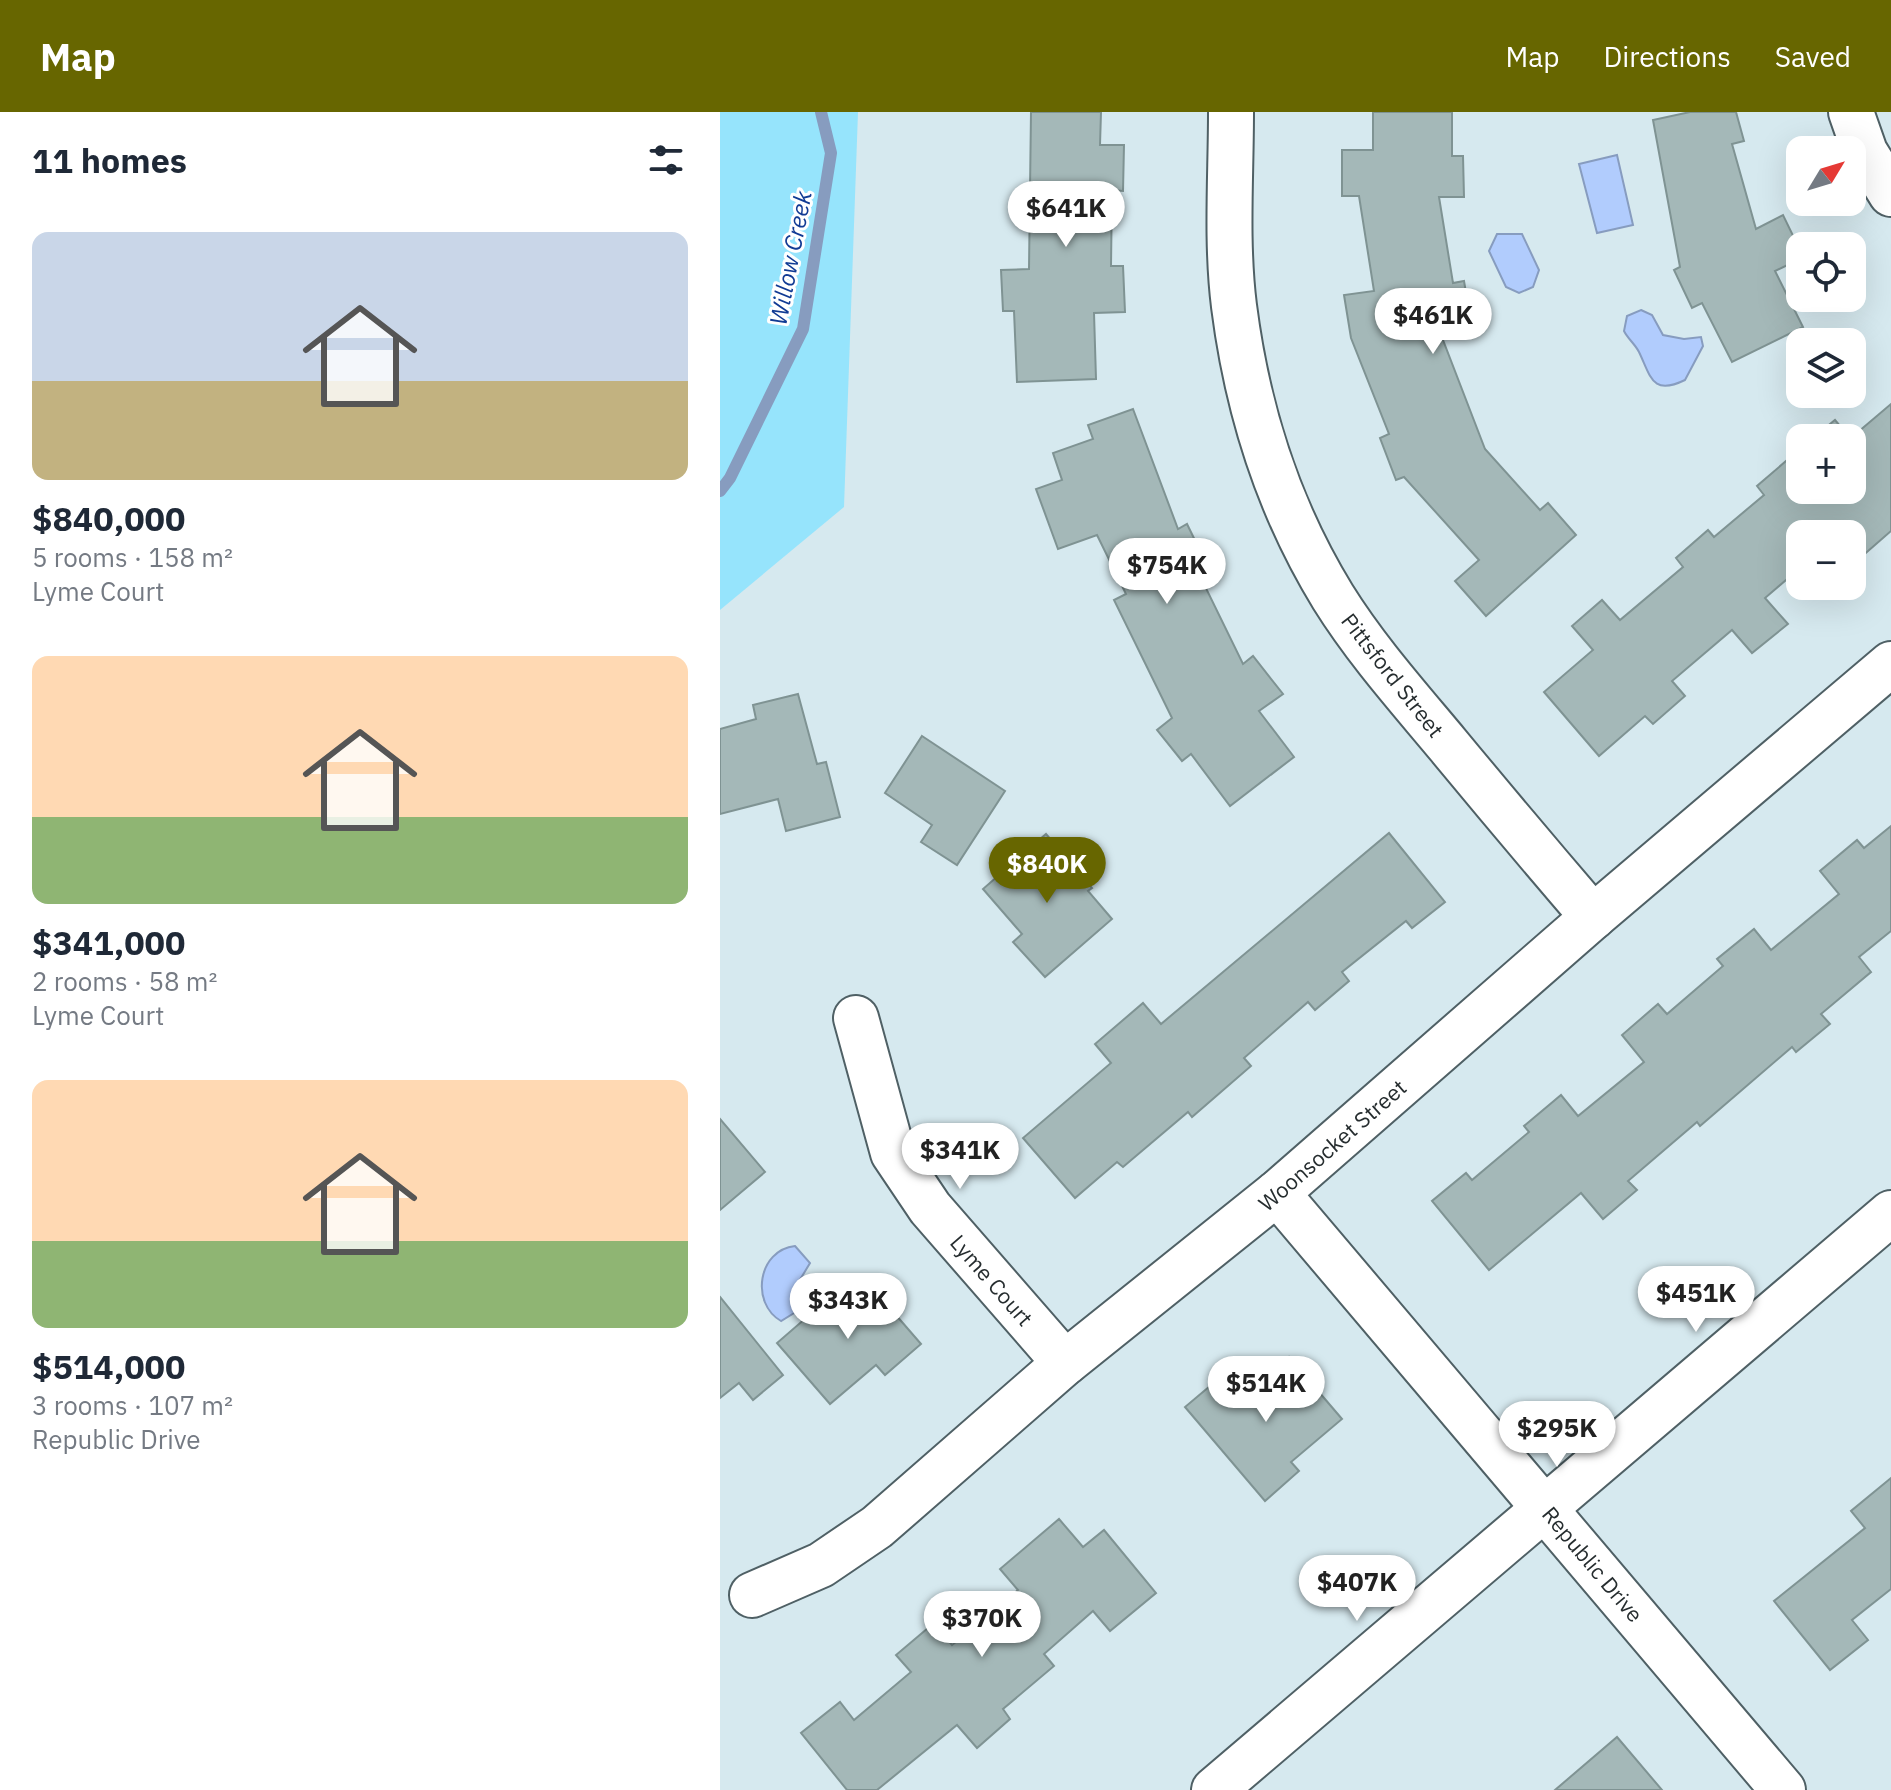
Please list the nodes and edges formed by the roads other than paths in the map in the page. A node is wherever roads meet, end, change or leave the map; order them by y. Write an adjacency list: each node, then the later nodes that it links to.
1 (1231, 112): 5 (street, Pittsford Street)
2 (1851, 112): 3 (street)
3 (1891, 194)
4 (1891, 664): 5 (street, Woonsocket Street)
5 (1593, 917): 7 (street, Woonsocket Street)
6 (856, 1018): 9 (street, Lyme Court)
7 (1277, 1193): 9 (street, Woonsocket Street); 10 (street, Republic Drive)
8 (1891, 1213): 10 (street)
9 (1065, 1363): 11 (street, Woonsocket Street)
10 (1544, 1507): 12 (street); 13 (street, Republic Drive)
11 (752, 1595)
12 (1214, 1790)
13 (1783, 1790)

